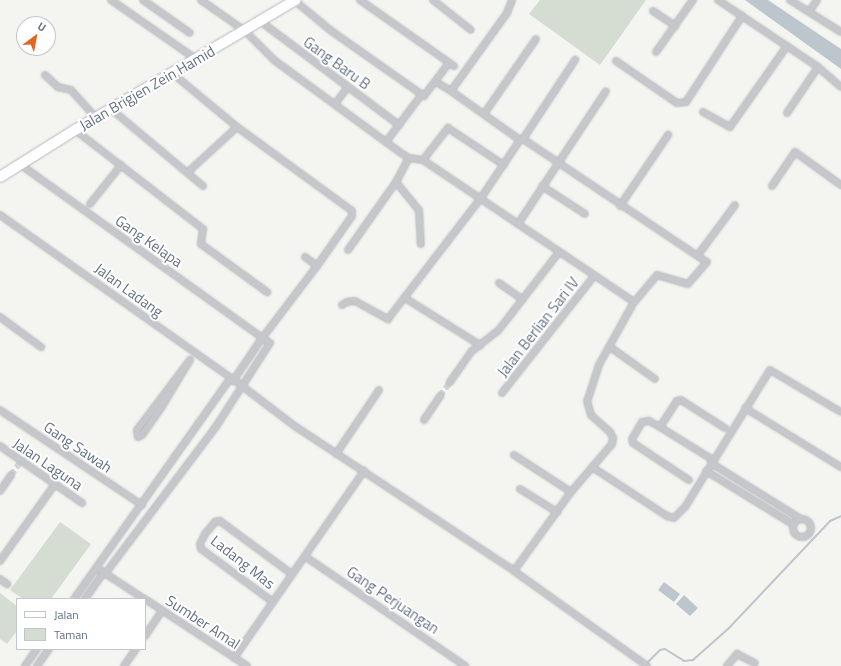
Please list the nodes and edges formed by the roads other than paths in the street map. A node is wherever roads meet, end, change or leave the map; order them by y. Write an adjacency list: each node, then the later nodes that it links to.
1 (111, 0): 24 (street)
2 (143, 0): 20 (street)
3 (201, 0): 18 (street)
4 (296, 0): 15 (main road, Jalan Brigjen Zein Hamid); 35 (street)
5 (360, 0): 30 (street)
6 (433, 0): 17 (street)
7 (512, 0): 33 (street)
8 (692, 0): 16 (street)
9 (718, 0): 14 (street)
10 (790, 0): 13 (street)
11 (817, 0): 13 (street)
12 (653, 11): 16 (street)
13 (809, 12): 19 (street)
14 (742, 16): 22 (street); 26 (street)
15 (260, 21): 18 (main road, Jalan Brigjen Zein Hamid); 31 (street, Gang Baru B)
16 (675, 26): 23 (street)
17 (471, 30)
18 (245, 31): 24 (main road, Jalan Brigjen Zein Hamid); 36 (street)
19 (841, 32)
20 (190, 33)
21 (536, 39): 40 (street)
22 (787, 46): 27 (street); 38 (street)
23 (656, 52)
24 (196, 59): 28 (main road, Jalan Brigjen Zein Hamid)
25 (575, 60): 46 (street)
26 (616, 61)
27 (818, 67): 32 (street); 39 (street)
28 (172, 73): 37 (main road, Jalan Brigjen Zein Hamid); 43 (street)
29 (45, 76): 41 (street)
30 (436, 82): 33 (street); 35 (street)
31 (348, 87): 36 (street); 42 (street, Gang Baru B)
32 (841, 87)
33 (451, 91): 40 (street)
34 (606, 91): 50 (street)
35 (422, 94): 42 (street)
36 (335, 104): 47 (street)
37 (111, 110): 41 (main road, Jalan Brigjen Zein Hamid); 54 (street)
38 (703, 112)
39 (787, 113)
40 (484, 114): 46 (street)
41 (96, 118): 44 (main road, Jalan Brigjen Zein Hamid)
42 (399, 124): 47 (street)
43 (237, 127): 54 (street); 73 (street)
44 (75, 130): 51 (main road, Jalan Brigjen Zein Hamid); 52 (street)
45 (668, 135): 64 (street)
46 (522, 139): 50 (street); 53 (street)
47 (386, 142): 48 (street)
48 (409, 158): 49 (street); 56 (street)
49 (423, 160): 53 (street); 61 (street)
50 (557, 163): 59 (street); 64 (street)
51 (21, 165): 55 (main road, Jalan Brigjen Zein Hamid); 82 (street, Gang Kelapa)
52 (121, 165): 62 (street); 76 (street)
53 (504, 165): 61 (street)
54 (188, 172): 58 (street)
55 (0, 177)
56 (396, 182): 68 (street); 69 (street)
57 (841, 185): 60 (street)
58 (203, 186)
59 (542, 186): 65 (street); 67 (street)
60 (772, 186)
61 (481, 198): 67 (street); 77 (street)
62 (90, 204)
63 (735, 205): 71 (street)
64 (620, 206): 71 (street)
65 (584, 214)
66 (0, 215): 86 (street, Jalan Ladang)
67 (518, 224): 70 (street)
68 (421, 244)
69 (348, 250)
70 (559, 252): 74 (street); 78 (street)
71 (698, 255): 79 (street)
72 (306, 257): 73 (street)
73 (317, 266): 82 (street)
74 (594, 276): 79 (street); 92 (street, Jalan Berlian Sari IV)
75 (499, 283): 78 (street)
76 (267, 292)
77 (405, 298): 80 (street); 83 (street)
78 (523, 300): 83 (street)
79 (634, 302): 85 (street)
80 (342, 305)
81 (0, 317): 84 (street)
82 (262, 337): 88 (street); 90 (street)
83 (480, 345): 89 (street)
84 (41, 347)
85 (610, 347): 87 (street); 106 (street)
86 (194, 353): 88 (street, Jalan Ladang); 98 (street)
87 (655, 379)
88 (232, 380): 90 (street, Jalan Ladang); 116 (street)
89 (450, 382)
90 (242, 386): 102 (street, Jalan Ladang); 124 (street)
91 (379, 390): 102 (street)
92 (502, 393)
93 (440, 396): 97 (street)
94 (745, 408): 96 (street); 104 (street); 105 (street)
95 (0, 410): 116 (street, Gang Sawah)
96 (841, 412)
97 (424, 420)
98 (147, 423)
99 (660, 427): 100 (street); 104 (street); 110 (street)
100 (725, 428)
101 (0, 446): 111 (street, Jalan Laguna)
102 (336, 454): 107 (street, Jalan Ladang)
103 (514, 455): 114 (street)
104 (712, 462): 108 (street); 118 (street)
105 (841, 466)
106 (592, 467): 108 (street); 114 (street)
107 (364, 471): 120 (street); 123 (street, Jalan Ladang)
108 (706, 471): 119 (street)
109 (11, 475): 113 (street)
110 (689, 480)
111 (55, 484): 115 (street, Jalan Laguna); 121 (street)
112 (520, 489): 117 (street)
113 (0, 491)
114 (571, 492): 117 (street)
115 (82, 503)
116 (142, 504): 122 (street)
117 (557, 512): 123 (street)
118 (801, 519): 119 (street); 119 (street)
119 (794, 525)
120 (306, 557): 125 (street); 144 (street, Gang Perjuangan)
121 (0, 561)
122 (97, 568): 124 (street, Sumber Amal); 128 (street)
123 (514, 571): 145 (street, Jalan Ladang)
124 (105, 573): 129 (street); 130 (street, Sumber Amal)
125 (292, 574): 132 (street); 132 (street, Ladang Mas)
126 (0, 579): 127 (street)
127 (7, 584)
128 (75, 598)
129 (86, 598)
130 (143, 598)
131 (146, 600): 133 (street, Sumber Amal)
132 (273, 602): 138 (street)
133 (162, 611): 134 (street); 138 (street, Sumber Amal)
134 (146, 635)
135 (37, 650): 140 (street)
136 (48, 650): 141 (street)
137 (135, 650): 142 (street)
138 (234, 658): 143 (street, Sumber Amal)
139 (755, 663): 146 (street)
140 (25, 666)
141 (37, 666)
142 (124, 666)
143 (247, 666)
144 (465, 666)
145 (647, 666)
146 (727, 666)

